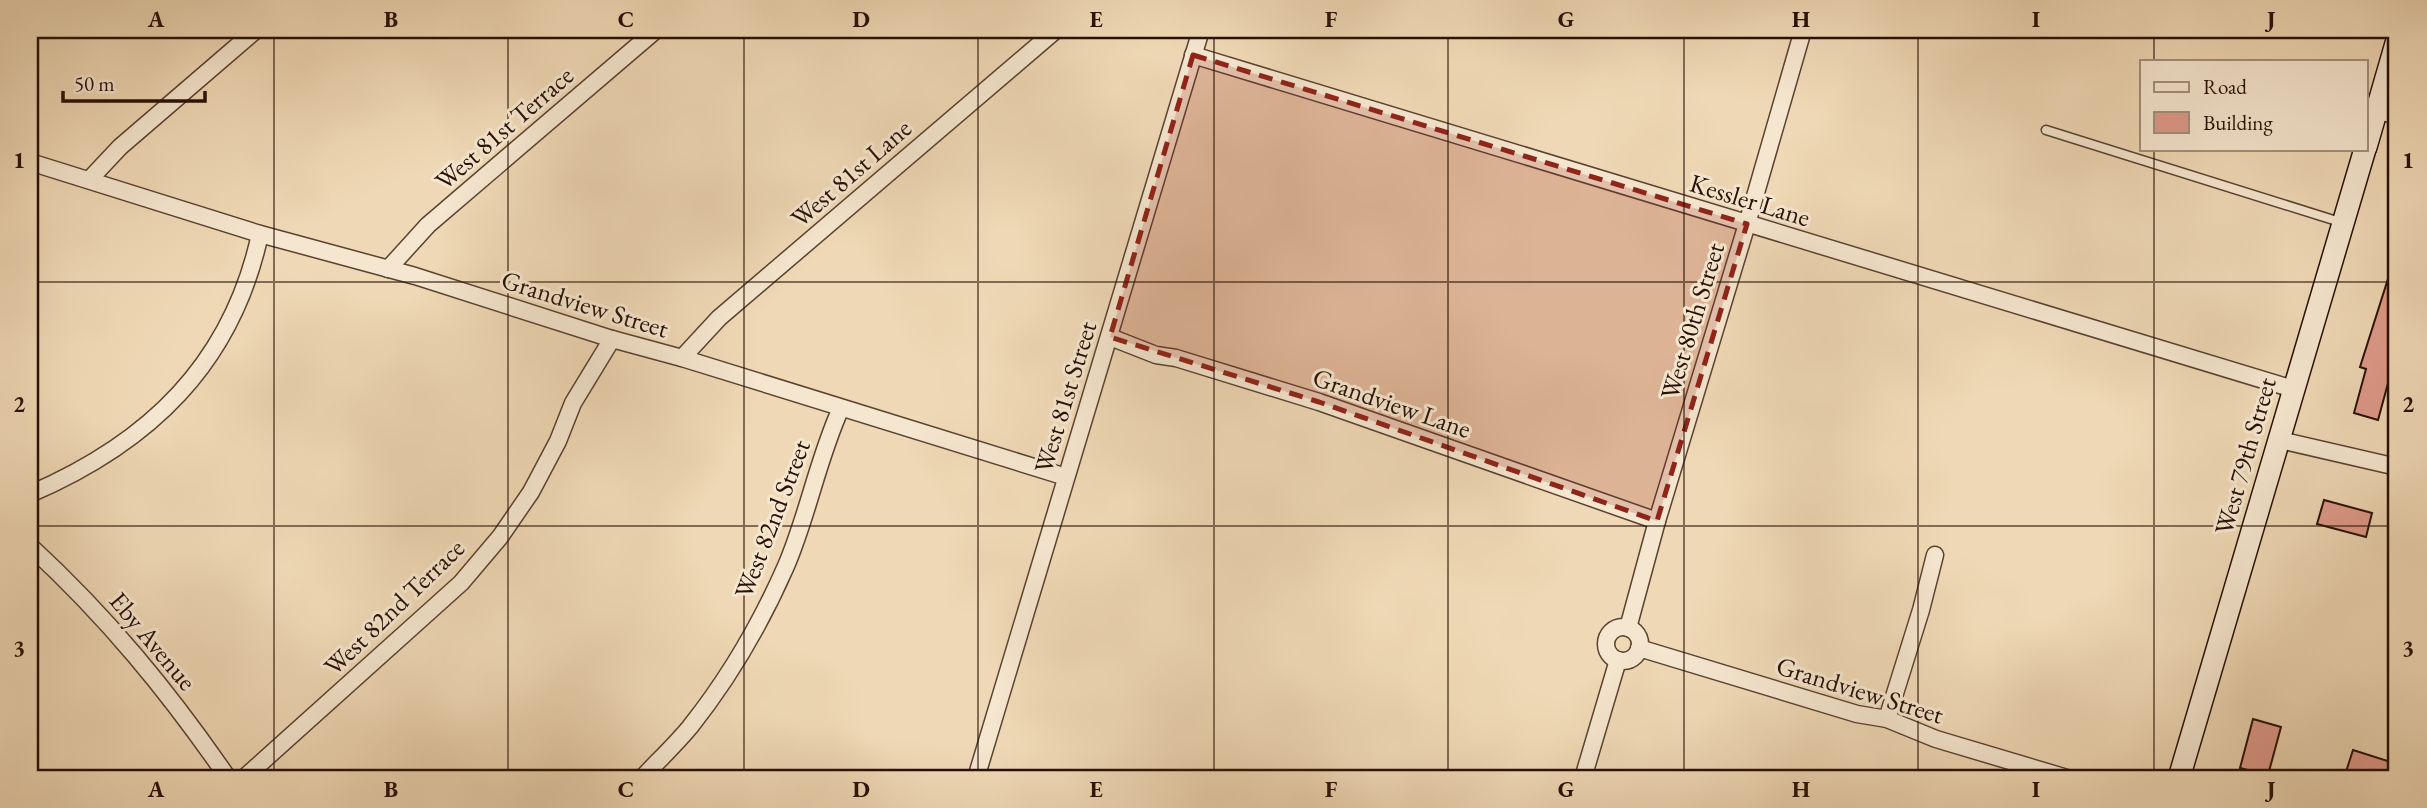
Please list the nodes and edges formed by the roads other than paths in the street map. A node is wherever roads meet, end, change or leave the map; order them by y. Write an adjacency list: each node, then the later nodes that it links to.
1 (256, 30): 13 (street)
2 (656, 30): 17 (street, West 81st Terrace)
3 (1056, 30): 20 (street, West 81st Lane)
4 (1201, 30): 7 (street, West 81st Street)
5 (1804, 30): 15 (street, West 80th Street)
6 (2397, 40): 8 (street, West 79th Street)
7 (1194, 55): 15 (street, Kessler Lane); 18 (street, West 81st Street)
8 (2387, 113): 10 (street, West 79th Street)
9 (2046, 131): 14 (lane)
10 (2368, 145)
11 (2365, 150): 14 (street, West 79th Street)
12 (30, 162): 13 (street)
13 (89, 180): 16 (street, Grandview Street)
14 (2343, 223): 21 (street, West 79th Street)
15 (1747, 224): 21 (street, Kessler Lane); 27 (street, West 80th Street)
16 (260, 234): 17 (street, Grandview Street); 26 (street)
17 (388, 269): 19 (street, Grandview Street)
18 (1110, 337): 25 (street, West 81st Street); 27 (street, Grandview Lane)
19 (612, 339): 20 (street, Grandview Street); 35 (street, West 82nd Terrace)
20 (682, 358): 22 (street, Grandview Street)
21 (2293, 389): 23 (street, West 79th Street)
22 (841, 408): 25 (street, Grandview Street); 36 (street, West 82nd Street)
23 (2280, 440): 24 (street); 40 (street, West 79th Street)
24 (2397, 467)
25 (1066, 477): 37 (street, West 81st Street)
26 (30, 494)
27 (1657, 522): 30 (street, West 80th Street)
28 (30, 545): 34 (street, Eby Avenue)
29 (1935, 555): 33 (street)
30 (1628, 628): 31 (street); 32 (street)
31 (1639, 648): 32 (street); 33 (street, Grandview Street)
32 (1618, 660): 38 (street)
33 (1887, 719): 39 (street, Grandview Street)
34 (228, 778)
35 (244, 778)
36 (642, 778)
37 (976, 778)
38 (1583, 778)
39 (2067, 778)
40 (2179, 778)

